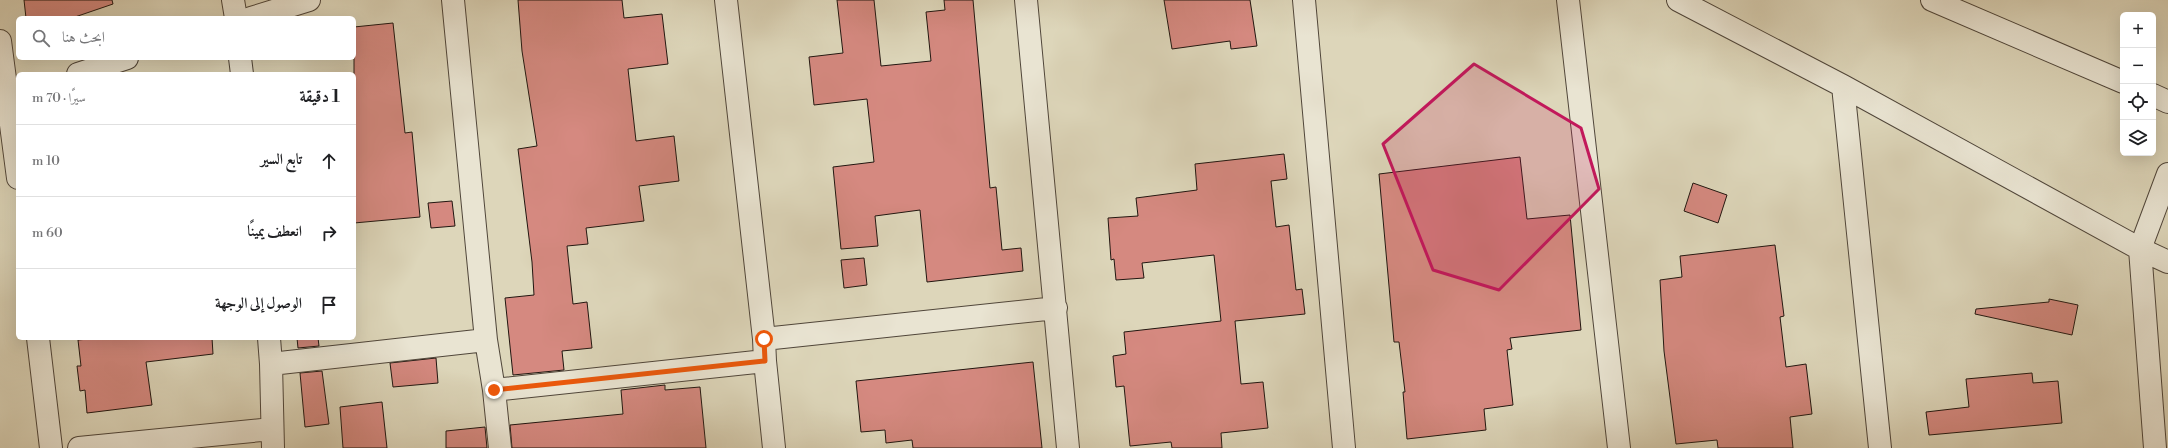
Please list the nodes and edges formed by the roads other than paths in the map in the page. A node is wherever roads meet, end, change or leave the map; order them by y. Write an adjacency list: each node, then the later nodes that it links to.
1 (234, 0): 10 (street)
2 (309, 0): 11 (street)
3 (453, 0): 30 (street)
4 (726, 0): 27 (street)
5 (1026, 0): 26 (street)
6 (1304, 0): 40 (street)
7 (1568, 0): 41 (street)
8 (1678, 0): 18 (street)
9 (1932, 0): 17 (street)
10 (236, 16)
11 (257, 16)
12 (0, 41): 19 (street)
13 (121, 60): 15 (street)
14 (240, 60): 16 (street)
15 (84, 72)
16 (242, 72)
17 (2120, 81)
18 (1844, 86): 24 (street); 42 (street)
19 (9, 96): 22 (street)
20 (2156, 96): 21 (street)
21 (2168, 102)
22 (16, 160)
23 (2168, 174): 24 (street)
24 (2140, 249): 25 (street); 43 (street)
25 (2168, 262)
26 (1056, 308): 27 (street); 39 (street)
27 (764, 339): 31 (street)
28 (38, 340): 35 (street)
29 (269, 340): 32 (street)
30 (486, 340): 32 (street); 33 (street)
31 (765, 361): 33 (street); 38 (street)
32 (271, 364): 34 (street)
33 (494, 390): 37 (street)
34 (272, 439): 36 (street)
35 (52, 448)
36 (79, 448)
37 (500, 448)
38 (774, 448)
39 (1068, 448)
40 (1344, 448)
41 (1619, 448)
42 (1880, 448)
43 (2155, 448)

